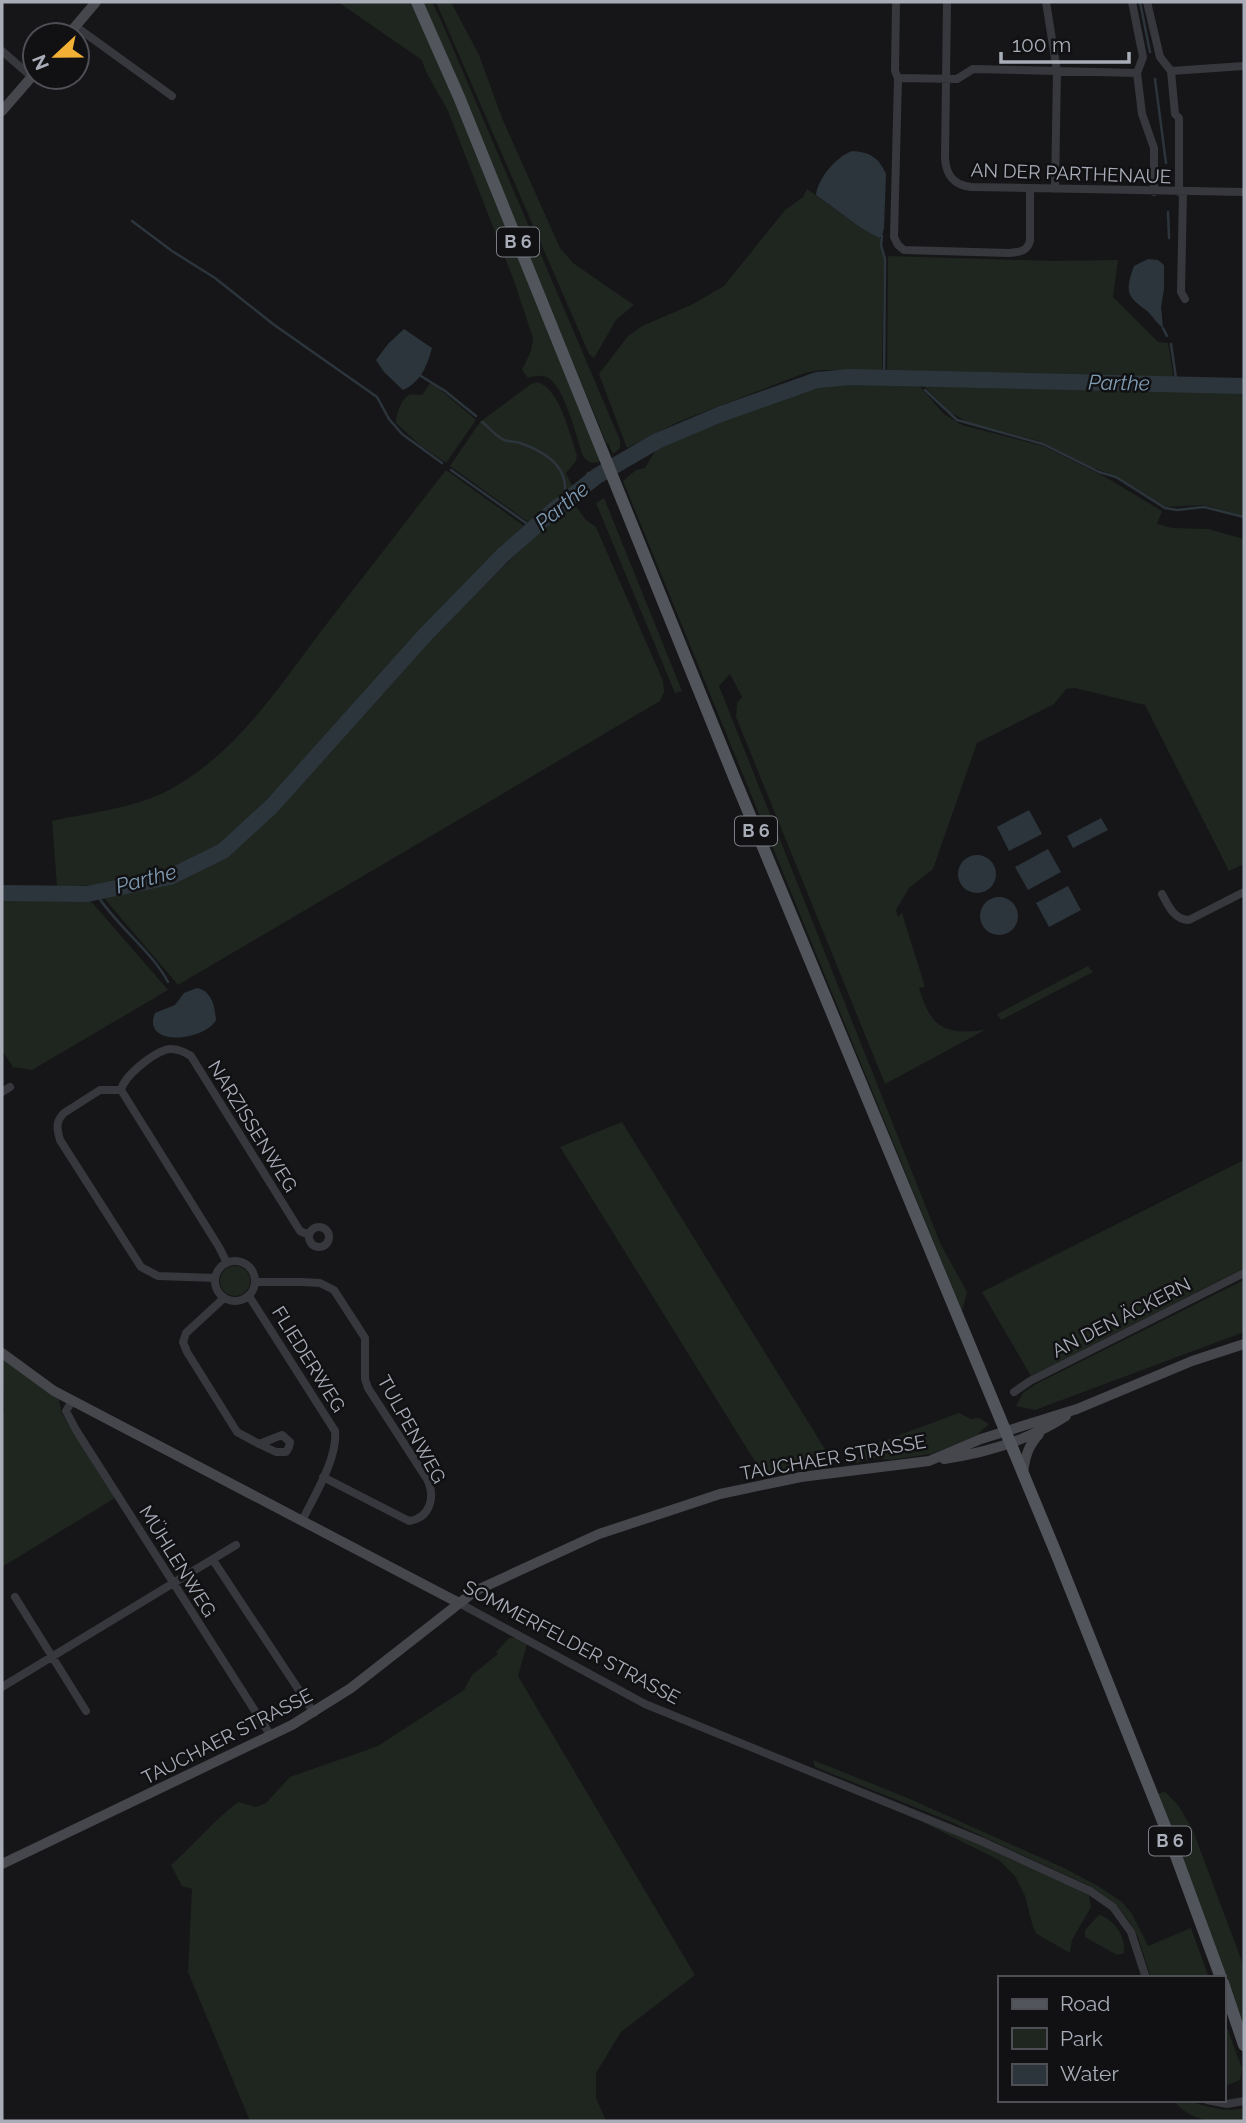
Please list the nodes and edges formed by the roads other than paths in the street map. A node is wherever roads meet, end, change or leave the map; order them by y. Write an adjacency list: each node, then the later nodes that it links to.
1 (96, 2): 8 (street)
2 (417, 2): 43 (main road, B 6)
3 (896, 2): 16 (street)
4 (947, 2): 17 (street, AN DER PARTHENAUE)
5 (1046, 2): 13 (street)
6 (1132, 2): 15 (street)
7 (1147, 2): 14 (street)
8 (80, 21)
9 (91, 44): 19 (street)
10 (2, 51): 11 (street)
11 (21, 66)
12 (1244, 66): 14 (street)
13 (1057, 71): 15 (street); 17 (street); 22 (street)
14 (1171, 71): 24 (street)
15 (1137, 73): 23 (street)
16 (898, 78): 17 (street); 21 (street)
17 (945, 79): 21 (street, AN DER PARTHENAUE)
18 (21, 89): 20 (street)
19 (172, 96)
20 (2, 111)
21 (1030, 189): 22 (street, AN DER PARTHENAUE)
22 (1055, 189): 23 (street, AN DER PARTHENAUE)
23 (1154, 192): 24 (street, AN DER PARTHENAUE)
24 (1181, 192): 25 (street, AN DER PARTHENAUE); 26 (street)
25 (1244, 192)
26 (1185, 299)
27 (1244, 892): 28 (street)
28 (1162, 894)
29 (121, 1090): 30 (street, NARZISSENWEG); 31 (street); 33 (street)
30 (309, 1235)
31 (227, 1263): 33 (street); 34 (street)
32 (1244, 1273): 39 (street, AN DEN ÄCKERN)
33 (215, 1278): 36 (street)
34 (255, 1282): 35 (street, FLIEDERWEG); 46 (street, TULPENWEG)
35 (249, 1296): 36 (street, FLIEDERWEG); 46 (street, FLIEDERWEG)
36 (224, 1298): 44 (street)
37 (1244, 1344): 41 (street)
38 (2, 1353): 40 (street, SOMMERFELDER STRASSE)
39 (1014, 1392)
40 (72, 1401): 47 (street, SOMMERFELDER STRASSE); 50 (street, MÜHLENWEG)
41 (1077, 1409): 42 (street); 43 (street)
42 (1041, 1432): 43 (street); 45 (street)
43 (1006, 1437): 45 (main road, B 6); 52 (street, TAUCHAER STRASSE)
44 (259, 1444)
45 (1023, 1475): 60 (main road, B 6)
46 (323, 1477): 47 (street, FLIEDERWEG)
47 (303, 1519): 52 (street, SOMMERFELDER STRASSE)
48 (236, 1545): 49 (street)
49 (214, 1560): 50 (street); 56 (street)
50 (173, 1583): 53 (street); 57 (street, MÜHLENWEG)
51 (15, 1597): 53 (street)
52 (459, 1603): 56 (street, TAUCHAER STRASSE); 59 (street, SOMMERFELDER STRASSE)
53 (51, 1657): 54 (street); 55 (street)
54 (2, 1687)
55 (86, 1711)
56 (314, 1713): 57 (street, TAUCHAER STRASSE)
57 (271, 1736): 58 (street, TAUCHAER STRASSE)
58 (2, 1864)
59 (1145, 1976)
60 (1220, 1976)
61 (1225, 1989): 62 (main road)
62 (1244, 2045)
63 (1217, 2102): 64 (street)
64 (1241, 2102)

